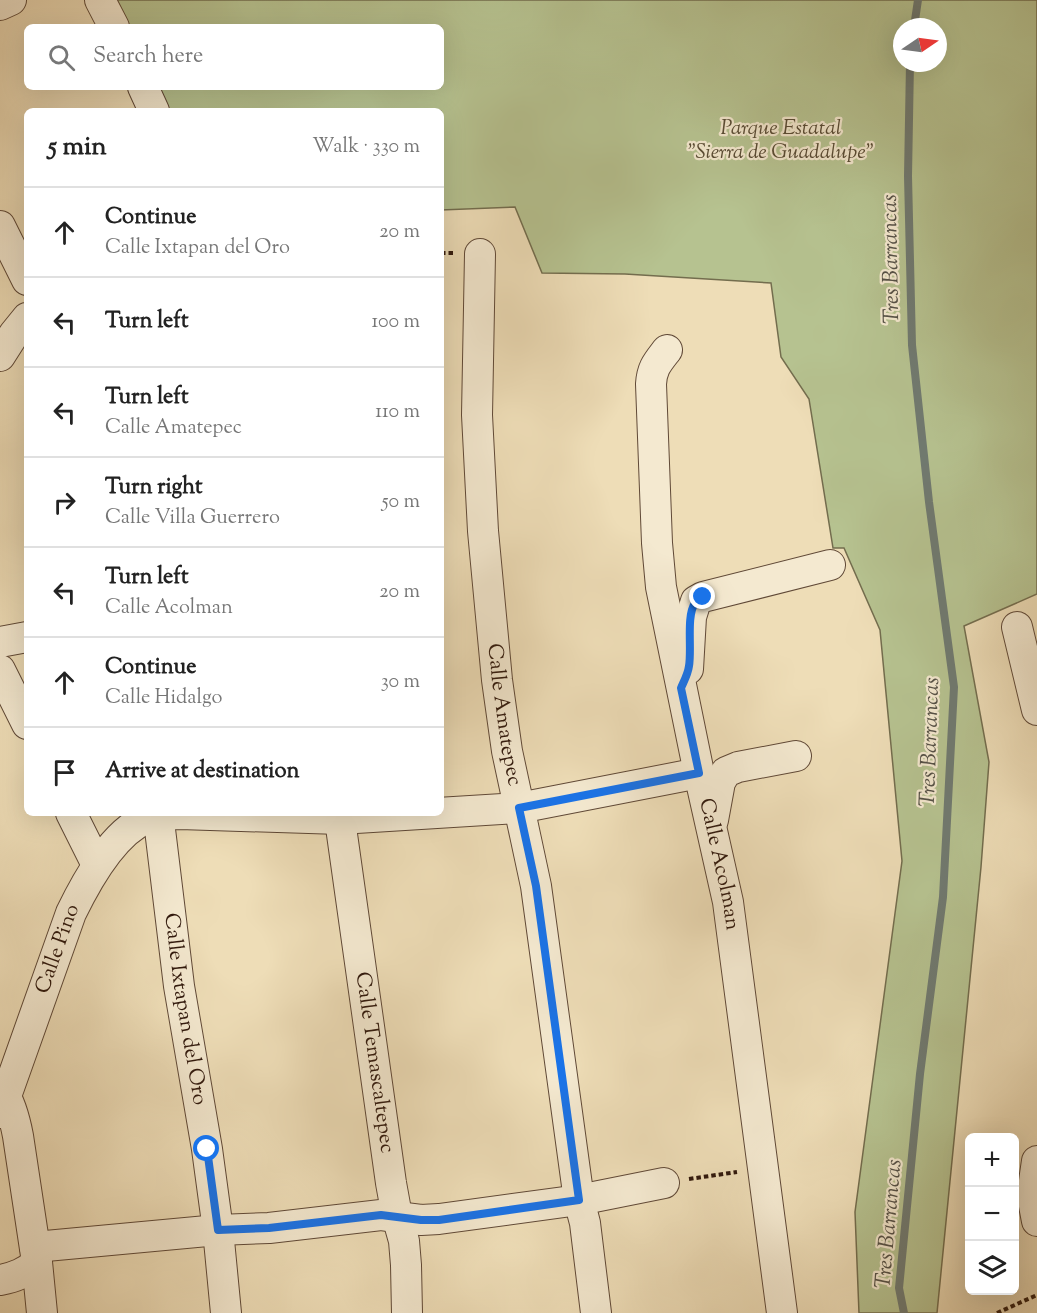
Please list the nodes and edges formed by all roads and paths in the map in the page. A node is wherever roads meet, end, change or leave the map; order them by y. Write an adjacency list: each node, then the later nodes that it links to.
1 (11, 0): 3 (street)
2 (100, 0): 4 (street)
3 (0, 5)
4 (112, 24)
5 (144, 90): 6 (street)
6 (153, 108)
7 (0, 226): 9 (street)
8 (480, 254): 23 (street, Calle Amatepec)
9 (24, 274)
10 (24, 322): 12 (street)
11 (667, 350): 18 (street, Calle Acolman)
12 (0, 356)
13 (831, 565): 18 (street)
14 (1017, 627): 19 (street)
15 (24, 638): 16 (street)
16 (0, 642)
17 (0, 670): 20 (street)
18 (681, 688): 22 (street, Calle Acolman)
19 (1037, 710)
20 (24, 718)
21 (796, 756): 29 (street)
22 (699, 773): 23 (street); 29 (street, Calle Acolman)
23 (519, 808): 24 (street); 35 (street, Calle Amatepec)
24 (444, 811)
25 (72, 816): 30 (street)
26 (152, 816): 30 (street, Calle Pino)
27 (158, 816): 38 (street, Calle Ixtapan del Oro)
28 (339, 816): 36 (street, Calle Temascaltepec)
29 (711, 829): 33 (street, Calle Acolman)
30 (97, 865): 31 (street, Calle Pino)
31 (2, 1099): 39 (street)
32 (1037, 1161): 37 (street)
33 (762, 1168): 34 (path); 46 (street, Calle Acolman)
34 (664, 1183): 35 (street)
35 (579, 1200): 36 (street); 45 (street, Calle Amatepec)
36 (397, 1216): 38 (street); 44 (street, Calle Temascaltepec)
37 (1037, 1221)
38 (218, 1230): 39 (street); 43 (street, Calle Ixtapan del Oro)
39 (36, 1255): 40 (street); 42 (street)
40 (0, 1280)
41 (1037, 1295): 47 (path)
42 (42, 1313)
43 (226, 1313)
44 (408, 1313)
45 (596, 1313)
46 (782, 1313)
47 (997, 1313)

